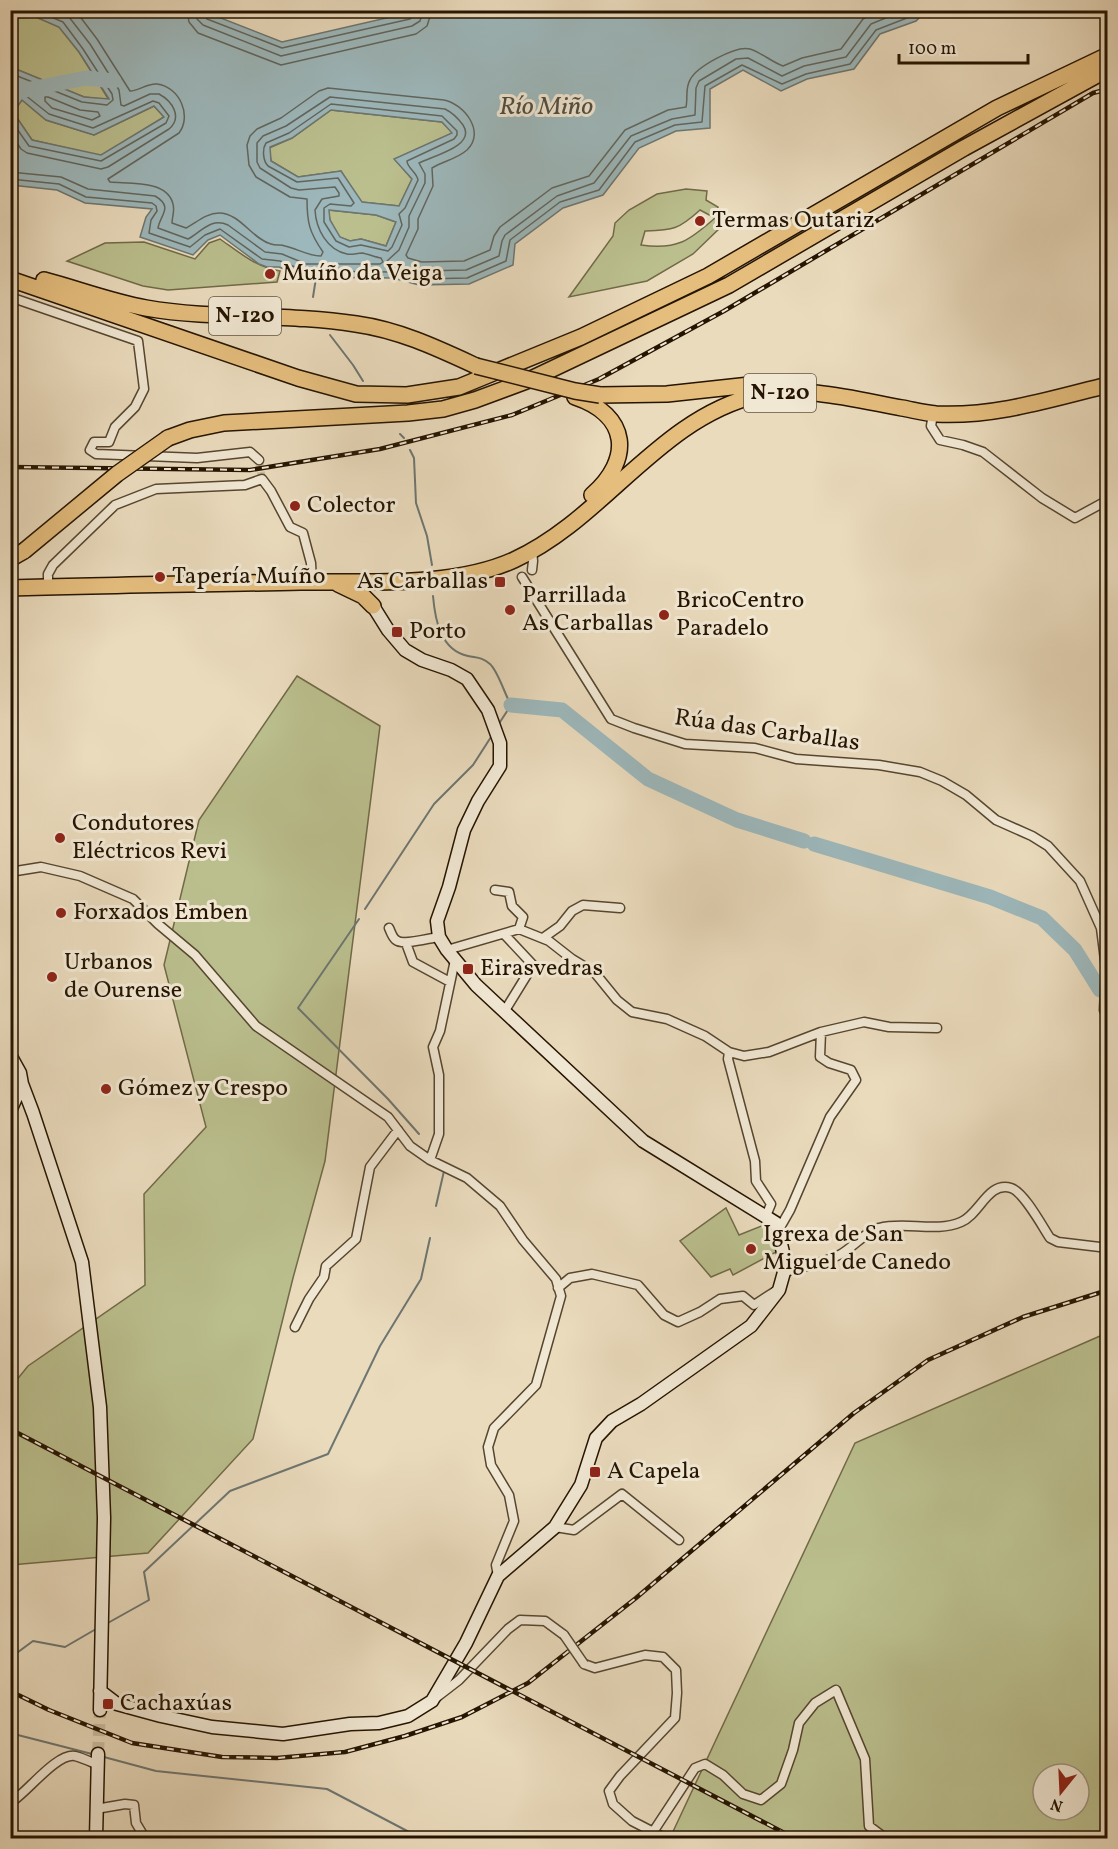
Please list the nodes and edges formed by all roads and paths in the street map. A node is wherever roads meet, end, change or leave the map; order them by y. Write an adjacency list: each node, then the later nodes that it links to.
1 (1107, 55): 4 (highway)
2 (1107, 69): 13 (highway, bridge)
3 (10, 271): 6 (highway, N-120)
4 (10, 279)
5 (10, 297): 10 (street)
6 (476, 366): 7 (highway, N-120, bridge); 12 (highway, N-120, bridge)
7 (1107, 378)
8 (1107, 385): 9 (highway, N-120)
9 (933, 414): 11 (street); 12 (highway, N-120)
10 (259, 460)
11 (1107, 500)
12 (533, 545): 14 (street); 16 (highway, N-120)
13 (17, 555)
14 (532, 570)
15 (522, 577): 34 (street, Rúa das Carballas)
16 (378, 581): 18 (highway, N-120); 21 (highway)
17 (312, 582): 18 (highway, N-120); 19 (highway, N-120); 19 (street)
18 (334, 582): 21 (highway)
19 (48, 587): 20 (highway, N-120)
20 (10, 588)
21 (373, 606): 28 (street)
22 (10, 872): 41 (street)
23 (495, 890): 26 (street)
24 (620, 908): 29 (street)
25 (389, 928): 30 (street)
26 (519, 929): 27 (street); 29 (street)
27 (504, 934): 31 (street); 33 (street)
28 (439, 937): 30 (street); 31 (street)
29 (543, 938): 37 (street)
30 (406, 943): 32 (street)
31 (451, 955): 32 (street); 33 (street)
32 (450, 982): 42 (street)
33 (504, 1011): 43 (street)
34 (1107, 1020)
35 (937, 1028): 36 (street)
36 (821, 1032): 37 (street); 44 (street)
37 (729, 1052): 43 (street)
38 (10, 1054): 39 (street)
39 (22, 1084): 40 (street); 53 (street)
40 (10, 1111)
41 (398, 1130): 42 (street); 49 (street)
42 (430, 1160): 47 (street)
43 (766, 1216): 44 (street)
44 (778, 1231): 46 (street)
45 (1107, 1248): 46 (street)
46 (784, 1272): 48 (street)
47 (558, 1288): 48 (street); 52 (street)
48 (779, 1289): 50 (street)
49 (295, 1327)
50 (555, 1527): 51 (street); 52 (street)
51 (679, 1539)
52 (498, 1576): 54 (street)
53 (100, 1691): 54 (street); 55 (street)
54 (432, 1701): 59 (street, bridge)
55 (100, 1710)
56 (98, 1759): 57 (street); 58 (street)
57 (10, 1803)
58 (96, 1809): 60 (street); 61 (street)
59 (653, 1832): 62 (street); 63 (street)
60 (96, 1839)
61 (145, 1839)
62 (665, 1839)
63 (885, 1839)

